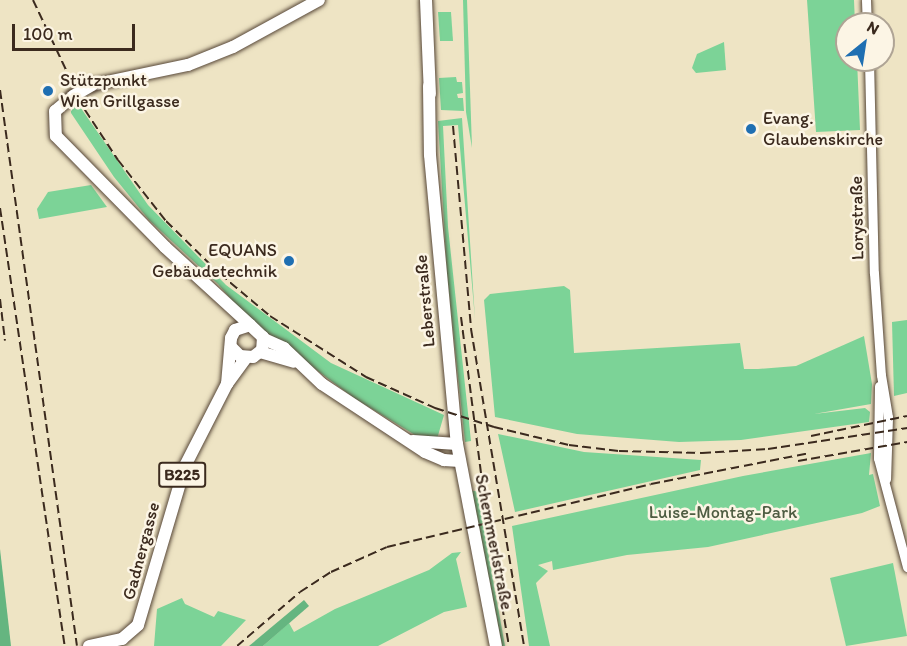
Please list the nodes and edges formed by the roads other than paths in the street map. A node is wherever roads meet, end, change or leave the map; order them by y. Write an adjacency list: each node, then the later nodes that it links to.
1 (319, 0): 4 (main road, bridge)
2 (426, 0): 12 (main road, Leberstraße)
3 (869, 72): 14 (street, Lorystraße)
4 (224, 301): 5 (main road); 6 (main road)
5 (250, 325): 6 (main road); 8 (main road)
6 (235, 330): 7 (main road, B225)
7 (231, 346): 9 (main road); 10 (main road, Gadnergasse / B225)
8 (262, 346): 9 (main road); 11 (main road)
9 (246, 358): 10 (main road, Gadnergasse / B225)
10 (227, 384): 15 (main road, Gadnergasse / B225)
11 (413, 441): 12 (main road); 13 (main road)
12 (457, 444): 13 (main road, Schemmerlstraße)
13 (460, 462): 16 (main road, Schemmerlstraße)
14 (907, 567)
15 (89, 646)
16 (495, 646)

